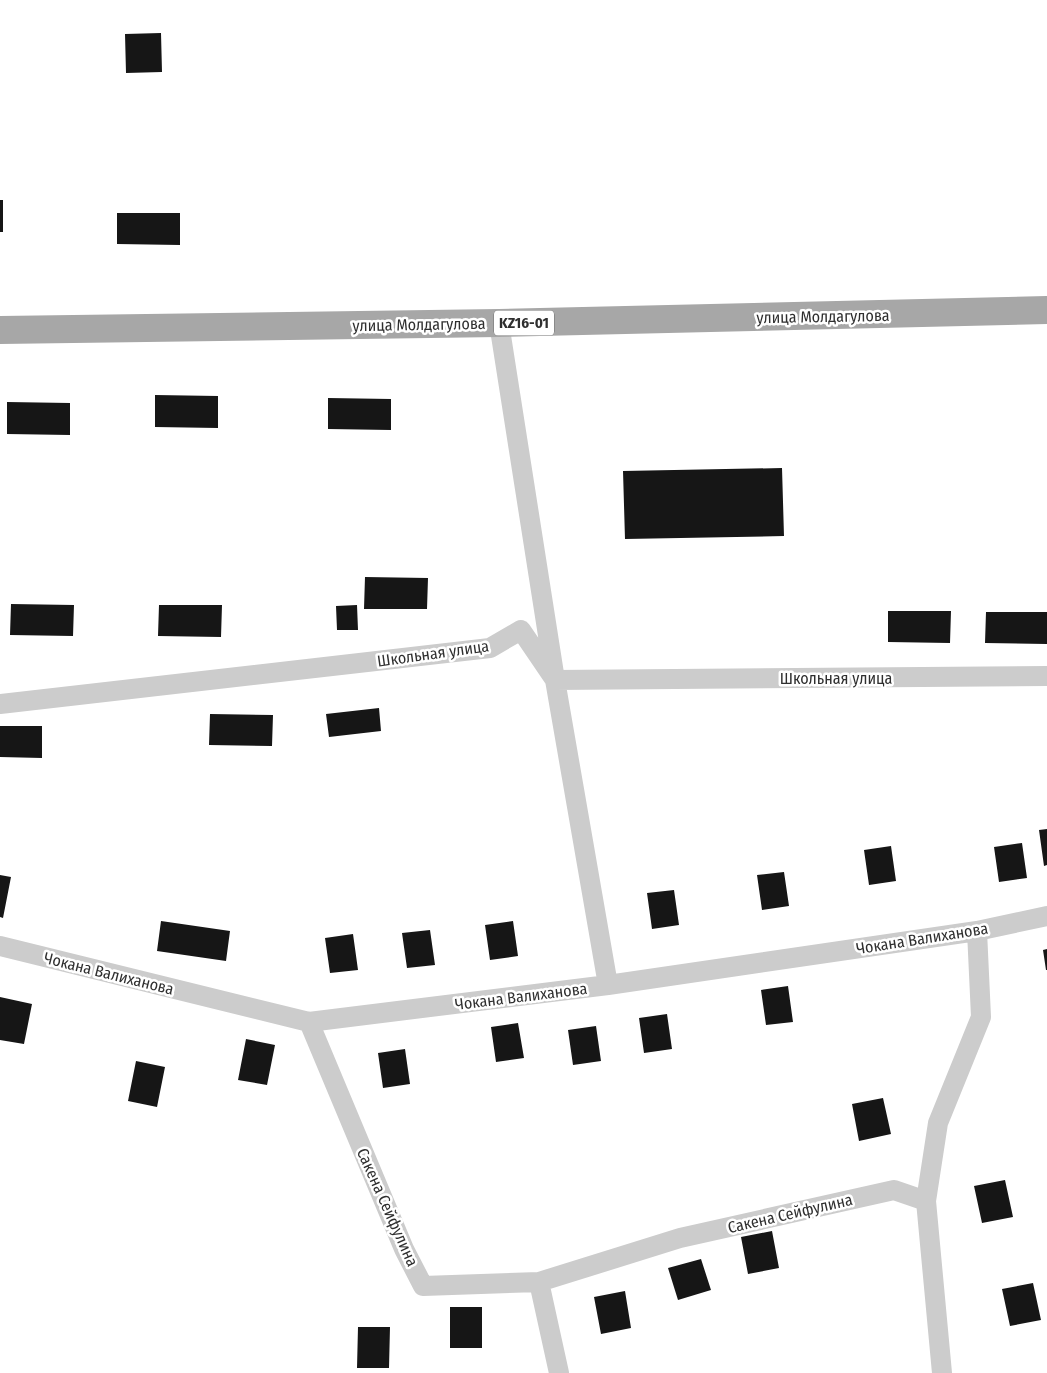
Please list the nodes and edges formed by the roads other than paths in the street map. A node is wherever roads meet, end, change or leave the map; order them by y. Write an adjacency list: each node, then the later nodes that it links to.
1 (1047, 310): 2 (main road, улица Молдагулова / KZ16-01)
2 (499, 323): 3 (main road, улица Молдагулова / KZ16-01); 5 (street)
3 (0, 330)
4 (1047, 676): 5 (street, Школьная улица)
5 (555, 680): 6 (street, Школьная улица); 10 (street)
6 (0, 704)
7 (1047, 916): 8 (street, Чокана Валиханова)
8 (977, 931): 10 (street, Чокана Валиханова); 12 (street)
9 (0, 946): 11 (street, Чокана Валиханова)
10 (608, 985): 11 (street, Чокана Валиханова)
11 (310, 1022): 13 (street, Сакена Сейфулина)
12 (926, 1201): 13 (street, Сакена Сейфулина); 15 (street)
13 (539, 1282): 14 (street)
14 (559, 1373)
15 (942, 1373)

